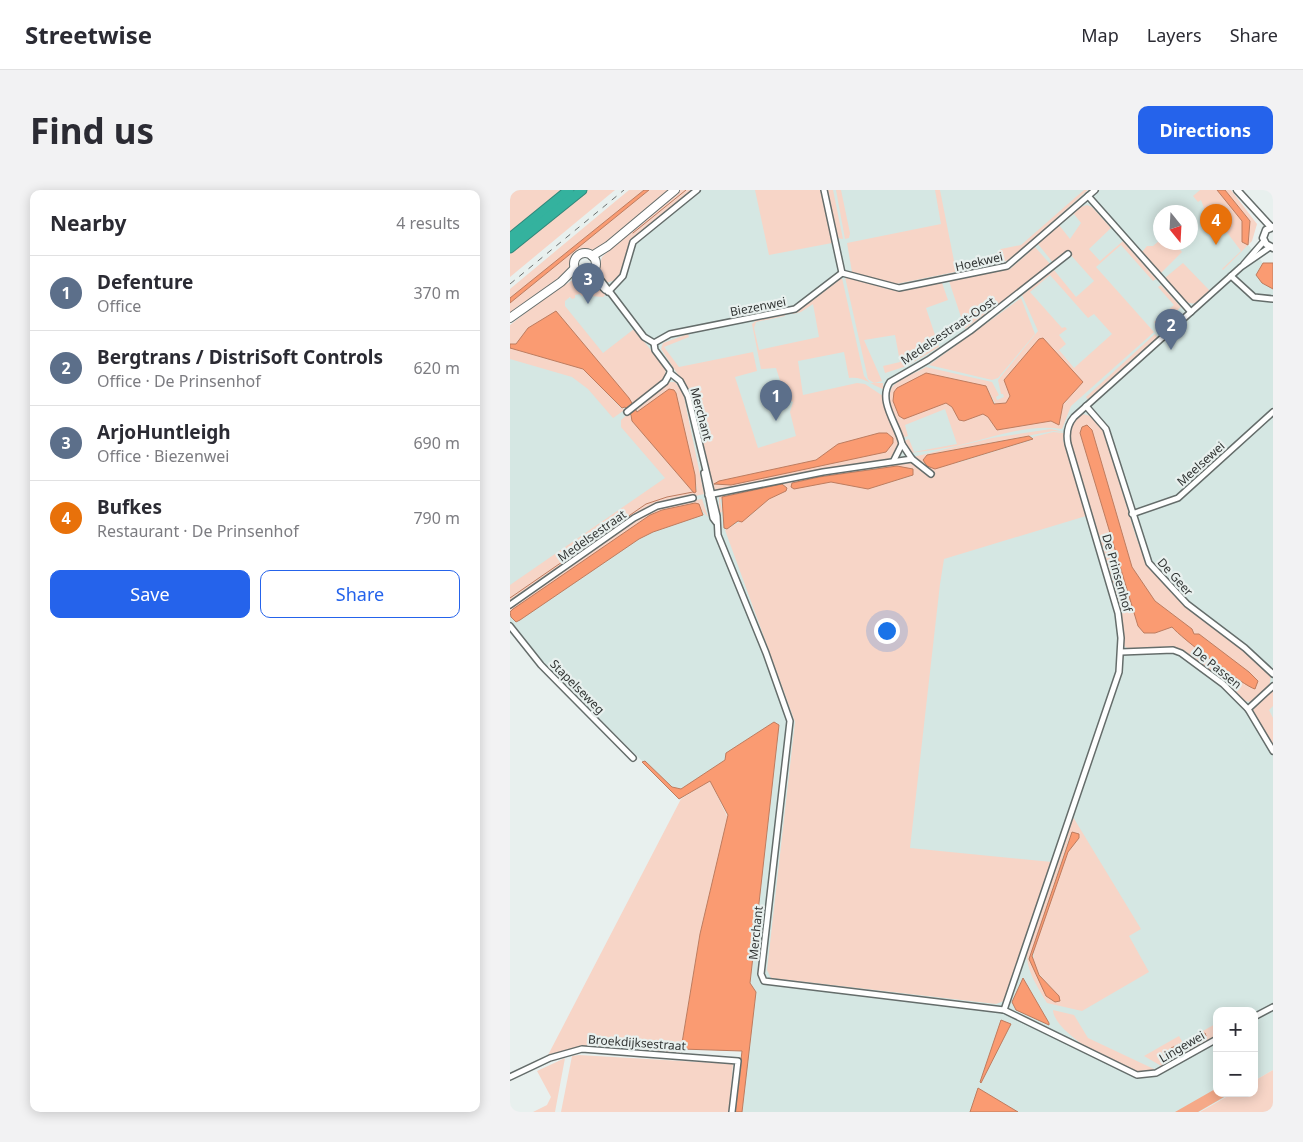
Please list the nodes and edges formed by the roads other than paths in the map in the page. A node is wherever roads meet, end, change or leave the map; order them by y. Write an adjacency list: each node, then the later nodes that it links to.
1 (569, 190): 12 (highway)
2 (582, 190): 15 (highway)
3 (675, 190): 17 (main road)
4 (697, 190): 23 (street)
5 (824, 190): 21 (street)
6 (1095, 190): 8 (street, Hoekwei)
7 (1237, 190): 9 (street)
8 (1088, 196): 21 (street, Hoekwei); 25 (street)
9 (1252, 208): 10 (street); 11 (street)
10 (1272, 227): 11 (street)
11 (1265, 232): 13 (street)
12 (510, 238)
13 (1264, 241): 14 (street); 18 (street, De Prinsenhof)
14 (1272, 247): 18 (street, De Prinsenhof)
15 (510, 248)
16 (1068, 254): 32 (street, Medelsestraat-Oost)
17 (594, 258): 19 (main road); 20 (main road)
18 (1244, 265): 22 (street, De Prinsenhof)
19 (576, 271): 20 (main road); 26 (main road)
20 (592, 273): 23 (street)
21 (842, 273): 27 (street, Biezenwei)
22 (1231, 276): 24 (street); 25 (street, De Prinsenhof)
23 (608, 292): 27 (street)
24 (1273, 300)
25 (1191, 312): 29 (street, De Prinsenhof)
26 (510, 318)
27 (654, 343): 28 (street, Merchant)
28 (670, 373): 30 (street); 36 (street, Merchant)
29 (1086, 406): 38 (street, De Geer); 41 (street, De Prinsenhof)
30 (627, 412)
31 (1273, 412): 38 (street, Meelsewei)
32 (902, 444): 33 (street, Medelsestraat-Oost); 34 (street)
33 (912, 459): 34 (street); 35 (street, Medelsestraat-Oost)
34 (894, 460): 36 (street)
35 (931, 474)
36 (710, 495): 48 (street, Merchant)
37 (693, 498): 39 (street, Medelsestraat)
38 (1132, 514): 42 (street, De Geer)
39 (510, 605)
40 (510, 626): 46 (street, Stapelseweg)
41 (1121, 652): 44 (street, De Passen); 48 (street, De Prinsenhof)
42 (1273, 674)
43 (1273, 686): 44 (street)
44 (1248, 709): 45 (street, De Passen)
45 (1273, 751)
46 (633, 758)
47 (1273, 1007): 49 (street)
48 (1004, 1010): 51 (street, Merchant)
49 (1258, 1015)
50 (1213, 1041): 51 (street, Lingewei)
51 (1156, 1073)
52 (510, 1077): 53 (street, Broekdijksestraat)
53 (732, 1112)

